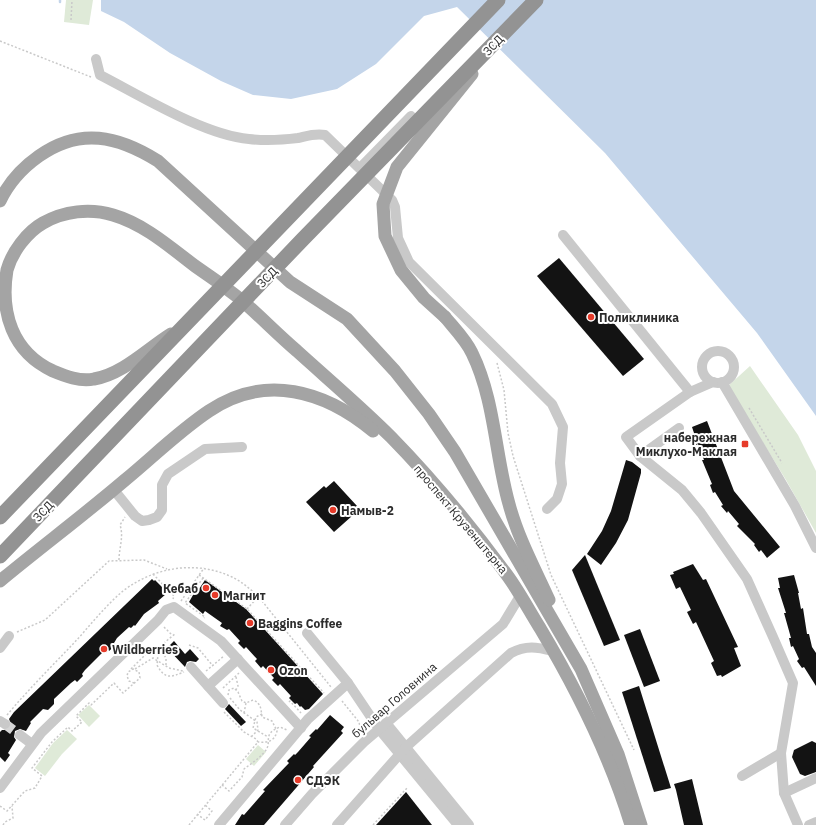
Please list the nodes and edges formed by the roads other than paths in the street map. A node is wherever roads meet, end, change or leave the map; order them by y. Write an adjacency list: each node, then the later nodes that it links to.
1 (498, 0): 9 (highway, bridge)
2 (536, 0): 3 (highway, ЗСД, bridge)
3 (501, 38): 19 (highway, ЗСД, bridge); 27 (main road, bridge)
4 (96, 59): 6 (street)
5 (411, 116): 6 (street)
6 (360, 168): 15 (street)
7 (2, 197): 27 (main road, проспект Крузенштерна)
8 (563, 236): 10 (street)
9 (183, 326): 16 (main road, проспект Крузенштерна); 17 (highway, bridge)
10 (690, 392): 13 (street); 18 (street)
11 (679, 428): 13 (street)
12 (242, 447): 14 (street)
13 (640, 456): 37 (street)
14 (114, 490): 16 (main road); 20 (main road)
15 (547, 509)
16 (459, 513): 21 (main road, проспект Крузенштерна)
17 (0, 518)
18 (816, 548)
19 (0, 556)
20 (0, 581)
21 (520, 596): 25 (main road, проспект Крузенштерна); 32 (street, бульвар Головнина)
22 (307, 634): 29 (street)
23 (9, 636): 24 (street)
24 (0, 648)
25 (553, 651): 36 (street); 48 (main road, проспект Крузенштерна)
26 (238, 659): 30 (street); 33 (street); 35 (street)
27 (581, 669): 49 (main road, проспект Крузенштерна)
28 (188, 671): 30 (street)
29 (348, 683): 32 (street); 33 (street)
30 (208, 686): 31 (street)
31 (222, 705)
32 (383, 726): 36 (street); 44 (street, бульвар Головнина)
33 (298, 732): 43 (street)
34 (20, 735): 35 (street)
35 (32, 744): 40 (street)
36 (403, 750): 45 (street); 46 (street); 47 (street)
37 (781, 753): 38 (street); 41 (street)
38 (742, 776)
39 (816, 778): 41 (street)
40 (0, 788)
41 (784, 793): 50 (street)
42 (816, 822): 51 (street)
43 (219, 825)
44 (285, 825)
45 (337, 825)
46 (458, 825)
47 (469, 825)
48 (632, 825)
49 (641, 825)
50 (798, 825)
51 (809, 825)

